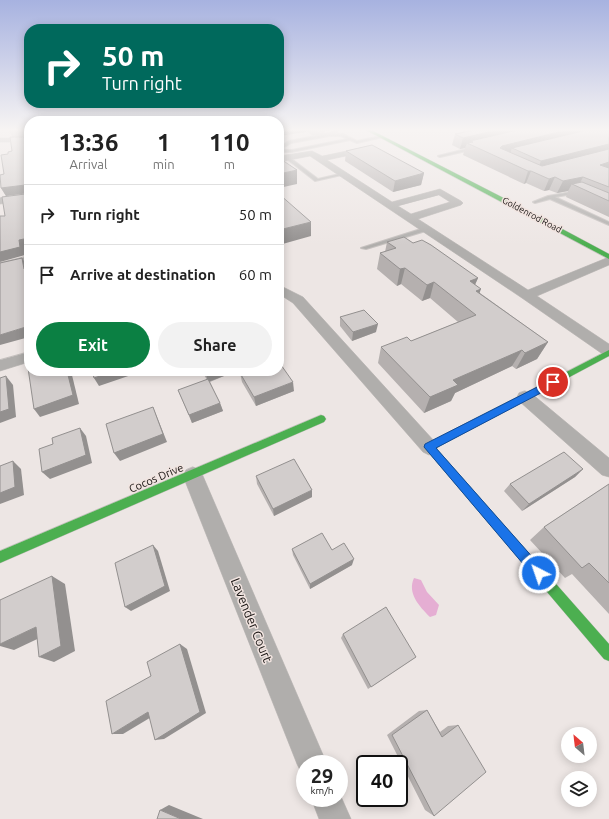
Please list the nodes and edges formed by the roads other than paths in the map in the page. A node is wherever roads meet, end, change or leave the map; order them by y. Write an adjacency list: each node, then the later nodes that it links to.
1 (297, 168): 4 (lane)
2 (335, 168): 4 (street)
3 (447, 168): 15 (main road, Goldenrod Road)
4 (344, 174): 10 (street)
5 (582, 195): 6 (lane)
6 (550, 197): 8 (lane); 13 (lane)
7 (24, 198): 9 (street)
8 (531, 200): 11 (main road, Goldenrod Road)
9 (0, 201)
10 (390, 205): 12 (street); 12 (street)
11 (548, 209)
12 (410, 218): 14 (street)
13 (609, 224)
14 (427, 229): 16 (lane); 23 (street)
15 (568, 234): 17 (main road); 18 (main road, Goldenrod Road)
16 (364, 248)
17 (609, 248)
18 (609, 257)
19 (24, 261): 21 (street)
20 (609, 261): 23 (street)
21 (0, 267)
22 (284, 292): 29 (street)
23 (527, 295): 24 (street)
24 (609, 352): 27 (main road)
25 (24, 359): 26 (street)
26 (0, 366)
27 (525, 397): 29 (main road); 30 (street)
28 (322, 419): 31 (main road, Cocos Drive)
29 (429, 447): 33 (main road)
30 (609, 469)
31 (193, 476): 32 (main road, Cocos Drive); 34 (street, Lavender Court)
32 (0, 557)
33 (609, 654)
34 (308, 755)
35 (330, 807): 36 (street)
36 (335, 819)

